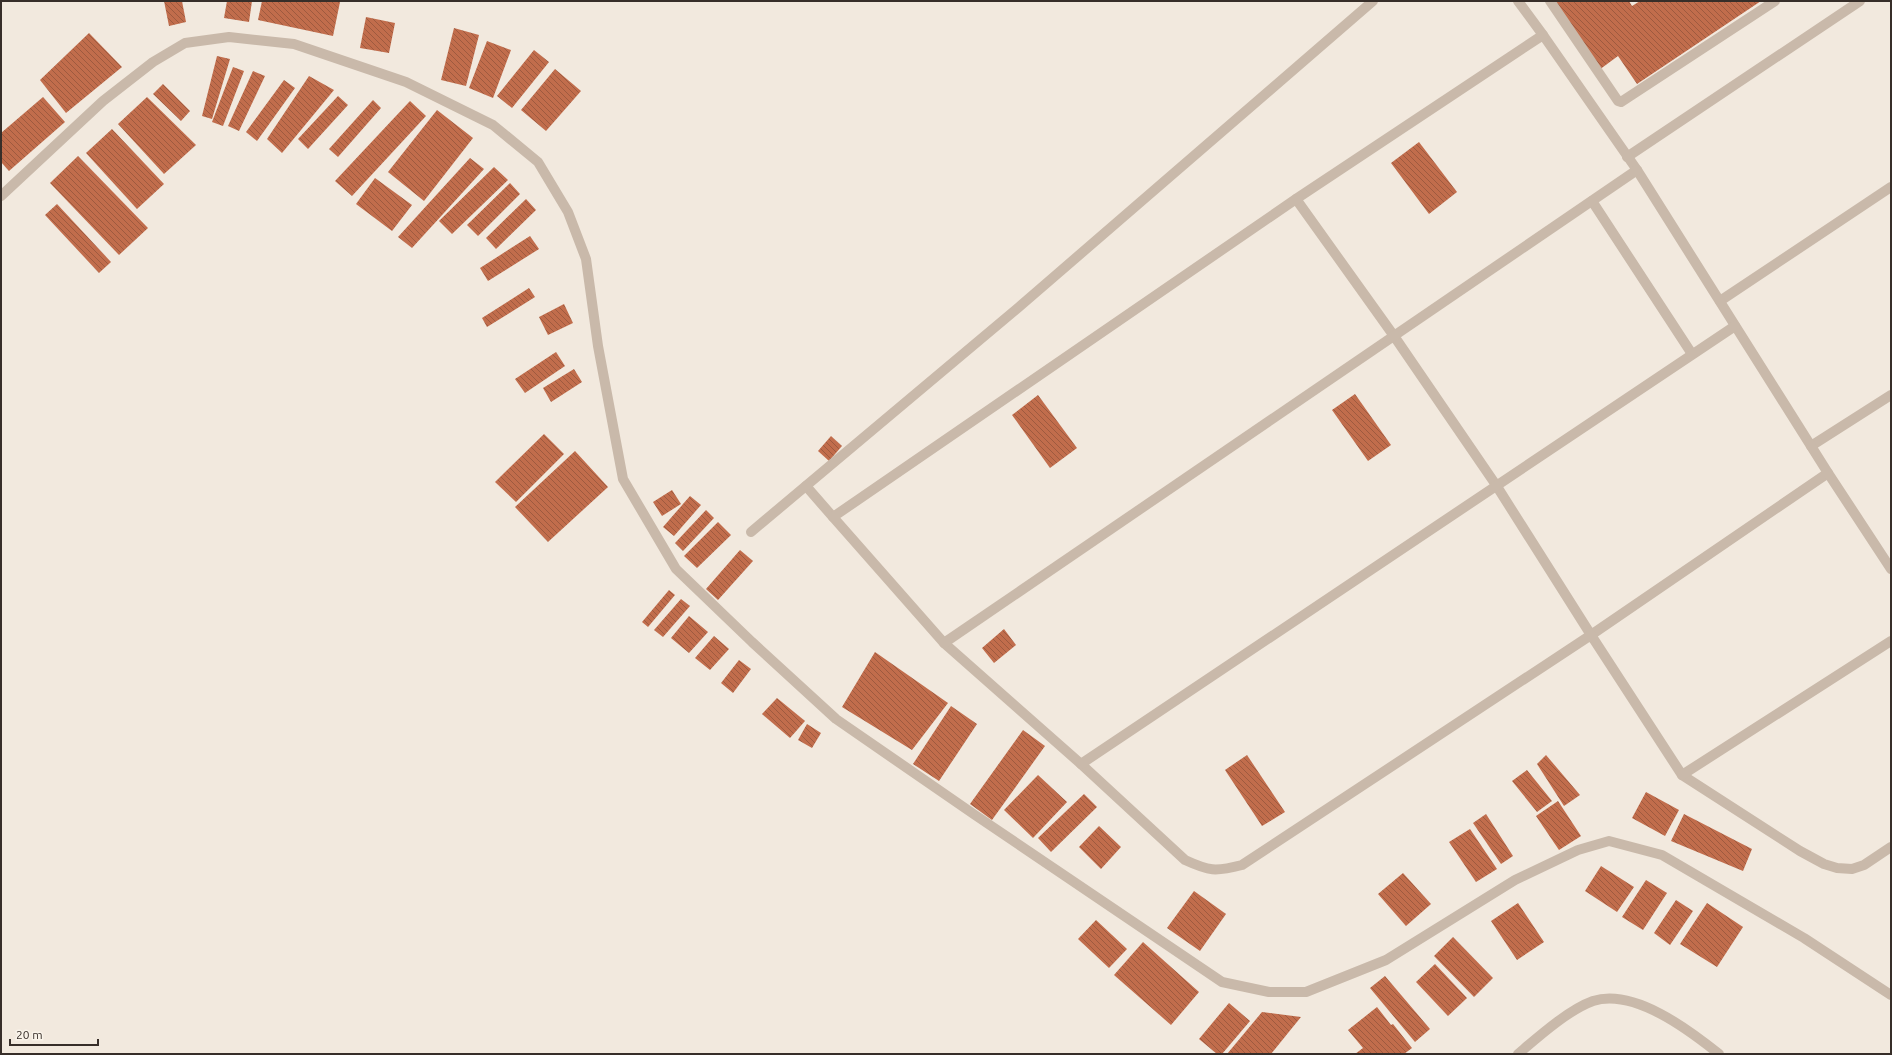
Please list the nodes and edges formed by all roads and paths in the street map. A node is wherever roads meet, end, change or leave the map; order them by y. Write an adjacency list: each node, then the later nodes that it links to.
1 (1373, 1): 21 (street)
2 (1518, 1): 6 (street)
3 (1550, 1): 4 (street)
4 (1775, 1)
5 (1860, 1): 7 (street)
6 (1542, 35): 7 (street); 11 (street)
7 (1626, 157): 8 (street)
8 (1637, 170): 12 (street); 13 (street)
9 (1891, 187): 13 (street)
10 (1, 196): 31 (street)
11 (1296, 199): 15 (street); 22 (street)
12 (1592, 201): 15 (street); 16 (street)
13 (1720, 301): 14 (street)
14 (1735, 326): 16 (street); 18 (street)
15 (1394, 336): 20 (street); 27 (street)
16 (1692, 354): 20 (street)
17 (1891, 395): 18 (street)
18 (1811, 446): 19 (street)
19 (1828, 473): 24 (street); 25 (street)
20 (1496, 485): 25 (street); 28 (street)
21 (806, 486): 22 (street); 23 (street)
22 (833, 517): 27 (street)
23 (751, 532)
24 (1891, 569)
25 (1591, 635): 28 (street); 29 (street)
26 (1891, 641): 29 (street)
27 (944, 643): 28 (street)
28 (1081, 764)
29 (1682, 775): 30 (street)
30 (1891, 847)
31 (1891, 996)
32 (1518, 1054): 33 (street)
33 (1719, 1054)

